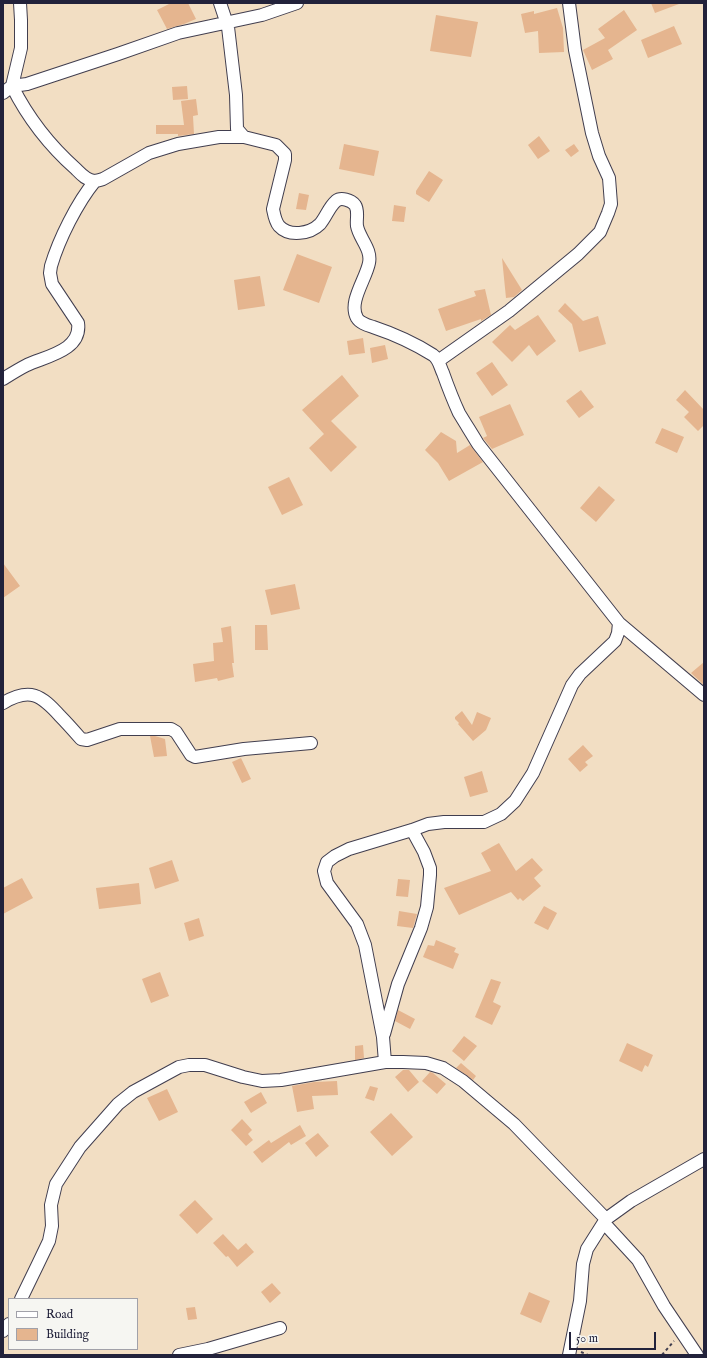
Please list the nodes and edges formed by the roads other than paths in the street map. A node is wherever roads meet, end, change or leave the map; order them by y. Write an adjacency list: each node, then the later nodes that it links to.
1 (20, 3): 6 (street)
2 (220, 3): 5 (street)
3 (297, 3): 5 (street)
4 (569, 3): 9 (street)
5 (227, 22): 6 (street); 7 (street)
6 (8, 90): 8 (street)
7 (244, 137): 8 (street); 9 (street)
8 (95, 181): 10 (street)
9 (438, 361): 11 (street)
10 (3, 379)
11 (619, 623): 12 (street); 15 (street)
12 (704, 695)
13 (3, 703): 14 (street)
14 (310, 743)
15 (412, 830): 16 (street); 16 (street)
16 (383, 1037): 17 (street)
17 (385, 1062): 19 (street); 20 (street)
18 (704, 1159): 19 (street)
19 (605, 1221): 23 (street); 24 (street)
20 (22, 1298)
21 (280, 1328): 22 (street)
22 (179, 1355)
23 (569, 1355)
24 (697, 1355)

